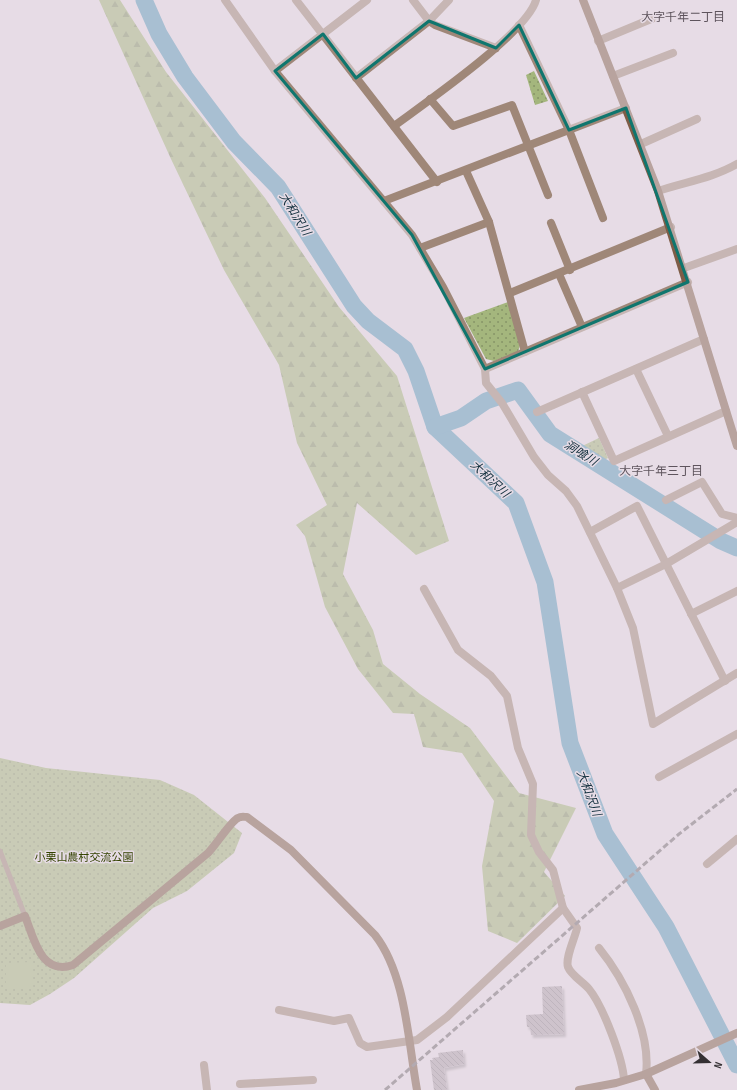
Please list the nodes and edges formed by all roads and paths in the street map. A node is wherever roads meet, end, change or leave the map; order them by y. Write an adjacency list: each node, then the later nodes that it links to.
1 (224, 0): 15 (street)
2 (296, 0): 11 (street)
3 (367, 0): 11 (street)
4 (413, 0): 9 (street)
5 (449, 0): 9 (street)
6 (536, 0): 10 (street)
7 (583, 0): 12 (street)
8 (656, 17): 12 (street)
9 (429, 20): 13 (street); 17 (street)
10 (519, 25): 13 (street); 22 (street)
11 (323, 34): 15 (street); 17 (street)
12 (598, 41): 16 (street)
13 (496, 48): 18 (street)
14 (672, 53): 16 (street)
15 (275, 71): 30 (street)
16 (613, 76): 19 (street)
17 (356, 78): 21 (street)
18 (430, 98): 21 (street); 24 (street)
19 (626, 108): 22 (street); 23 (street)
20 (697, 119): 23 (street)
21 (394, 126): 27 (street)
22 (569, 130): 24 (street); 31 (street)
23 (641, 144): 28 (street)
24 (528, 146): 26 (street); 29 (street)
25 (737, 164): 28 (street)
26 (466, 171): 27 (street); 32 (street)
27 (437, 182): 30 (street)
28 (658, 191): 34 (street)
29 (548, 195)
30 (384, 201): 35 (street)
31 (603, 218)
32 (489, 222): 35 (street); 41 (street)
33 (551, 223): 38 (street)
34 (671, 227): 37 (street); 38 (street)
35 (420, 248): 45 (street)
36 (737, 249): 37 (street)
37 (684, 268): 40 (street)
38 (570, 270): 39 (street)
39 (559, 274): 41 (street); 42 (street)
40 (688, 282): 42 (street); 43 (street)
41 (510, 293): 44 (street)
42 (582, 327): 44 (street)
43 (704, 339): 46 (street); 48 (street)
44 (525, 352): 45 (street)
45 (485, 369): 55 (street)
46 (636, 369): 47 (street); 50 (street)
47 (582, 392): 49 (street); 50 (street)
48 (726, 411): 50 (street); 51 (street)
49 (537, 412)
50 (668, 436)
51 (737, 446)
52 (666, 500): 53 (street)
53 (737, 518)
54 (737, 522): 56 (street)
55 (590, 532): 56 (street); 57 (street)
56 (666, 564): 57 (street); 60 (street)
57 (617, 588): 62 (street)
58 (424, 589): 68 (street)
59 (737, 591): 60 (street)
60 (691, 614): 62 (street)
61 (737, 673): 62 (street)
62 (725, 681)
63 (737, 734): 64 (street)
64 (659, 777)
65 (737, 839): 67 (street)
66 (0, 851): 69 (lane)
67 (707, 864)
68 (563, 908): 74 (street); 78 (street)
69 (26, 916): 70 (street); 74 (street)
70 (0, 926)
71 (599, 948): 76 (street)
72 (278, 1010): 74 (street)
73 (737, 1033): 76 (street)
74 (409, 1042): 83 (street)
75 (204, 1065): 81 (street)
76 (646, 1074): 78 (street); 85 (street)
77 (313, 1080): 79 (street)
78 (624, 1080): 84 (street)
79 (276, 1081): 80 (street); 82 (street)
80 (240, 1084)
81 (207, 1090)
82 (277, 1090)
83 (416, 1090)
84 (579, 1090)
85 (655, 1090)

